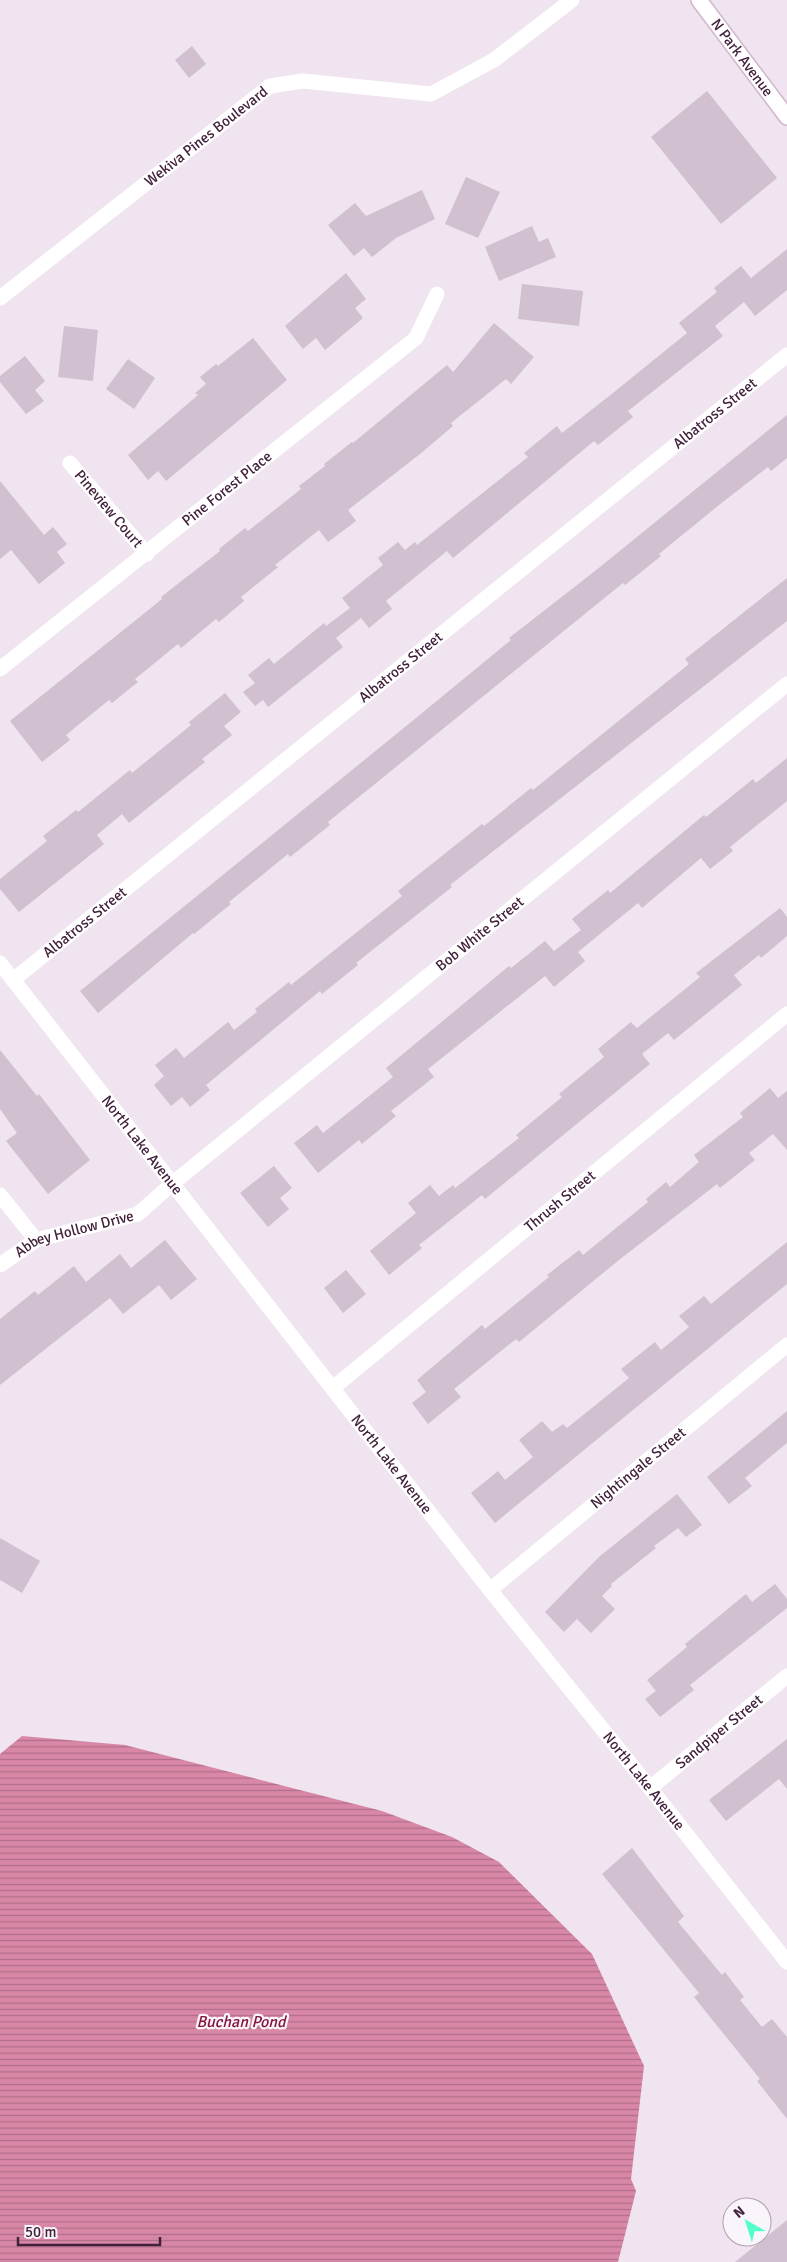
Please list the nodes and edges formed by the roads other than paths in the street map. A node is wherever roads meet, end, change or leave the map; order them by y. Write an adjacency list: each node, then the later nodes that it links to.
1 (572, 0): 5 (street, Wekiva Pines Boulevard)
2 (698, 0): 3 (street, N Park Avenue)
3 (787, 116)
4 (438, 294): 8 (street, Pine Forest Place)
5 (0, 298)
6 (787, 355): 12 (street, Albatross Street)
7 (70, 463): 8 (street, Pineview Court)
8 (146, 554): 9 (street, Pine Forest Place)
9 (0, 669)
10 (787, 684): 14 (street, Bob White Street)
11 (0, 963): 12 (street, North Lake Avenue)
12 (13, 980): 14 (street, North Lake Avenue)
13 (787, 1014): 19 (street, Thrush Street)
14 (173, 1183): 16 (street, Abbey Hollow Drive); 19 (street, North Lake Avenue)
15 (0, 1195): 16 (street)
16 (36, 1240): 17 (street, Abbey Hollow Drive)
17 (0, 1265)
18 (787, 1345): 20 (street, Nightingale Street)
19 (333, 1388): 20 (street, North Lake Avenue)
20 (490, 1590): 22 (street, North Lake Avenue)
21 (787, 1676): 22 (street, Sandpiper Street)
22 (650, 1788): 23 (street, North Lake Avenue)
23 (787, 1962)

